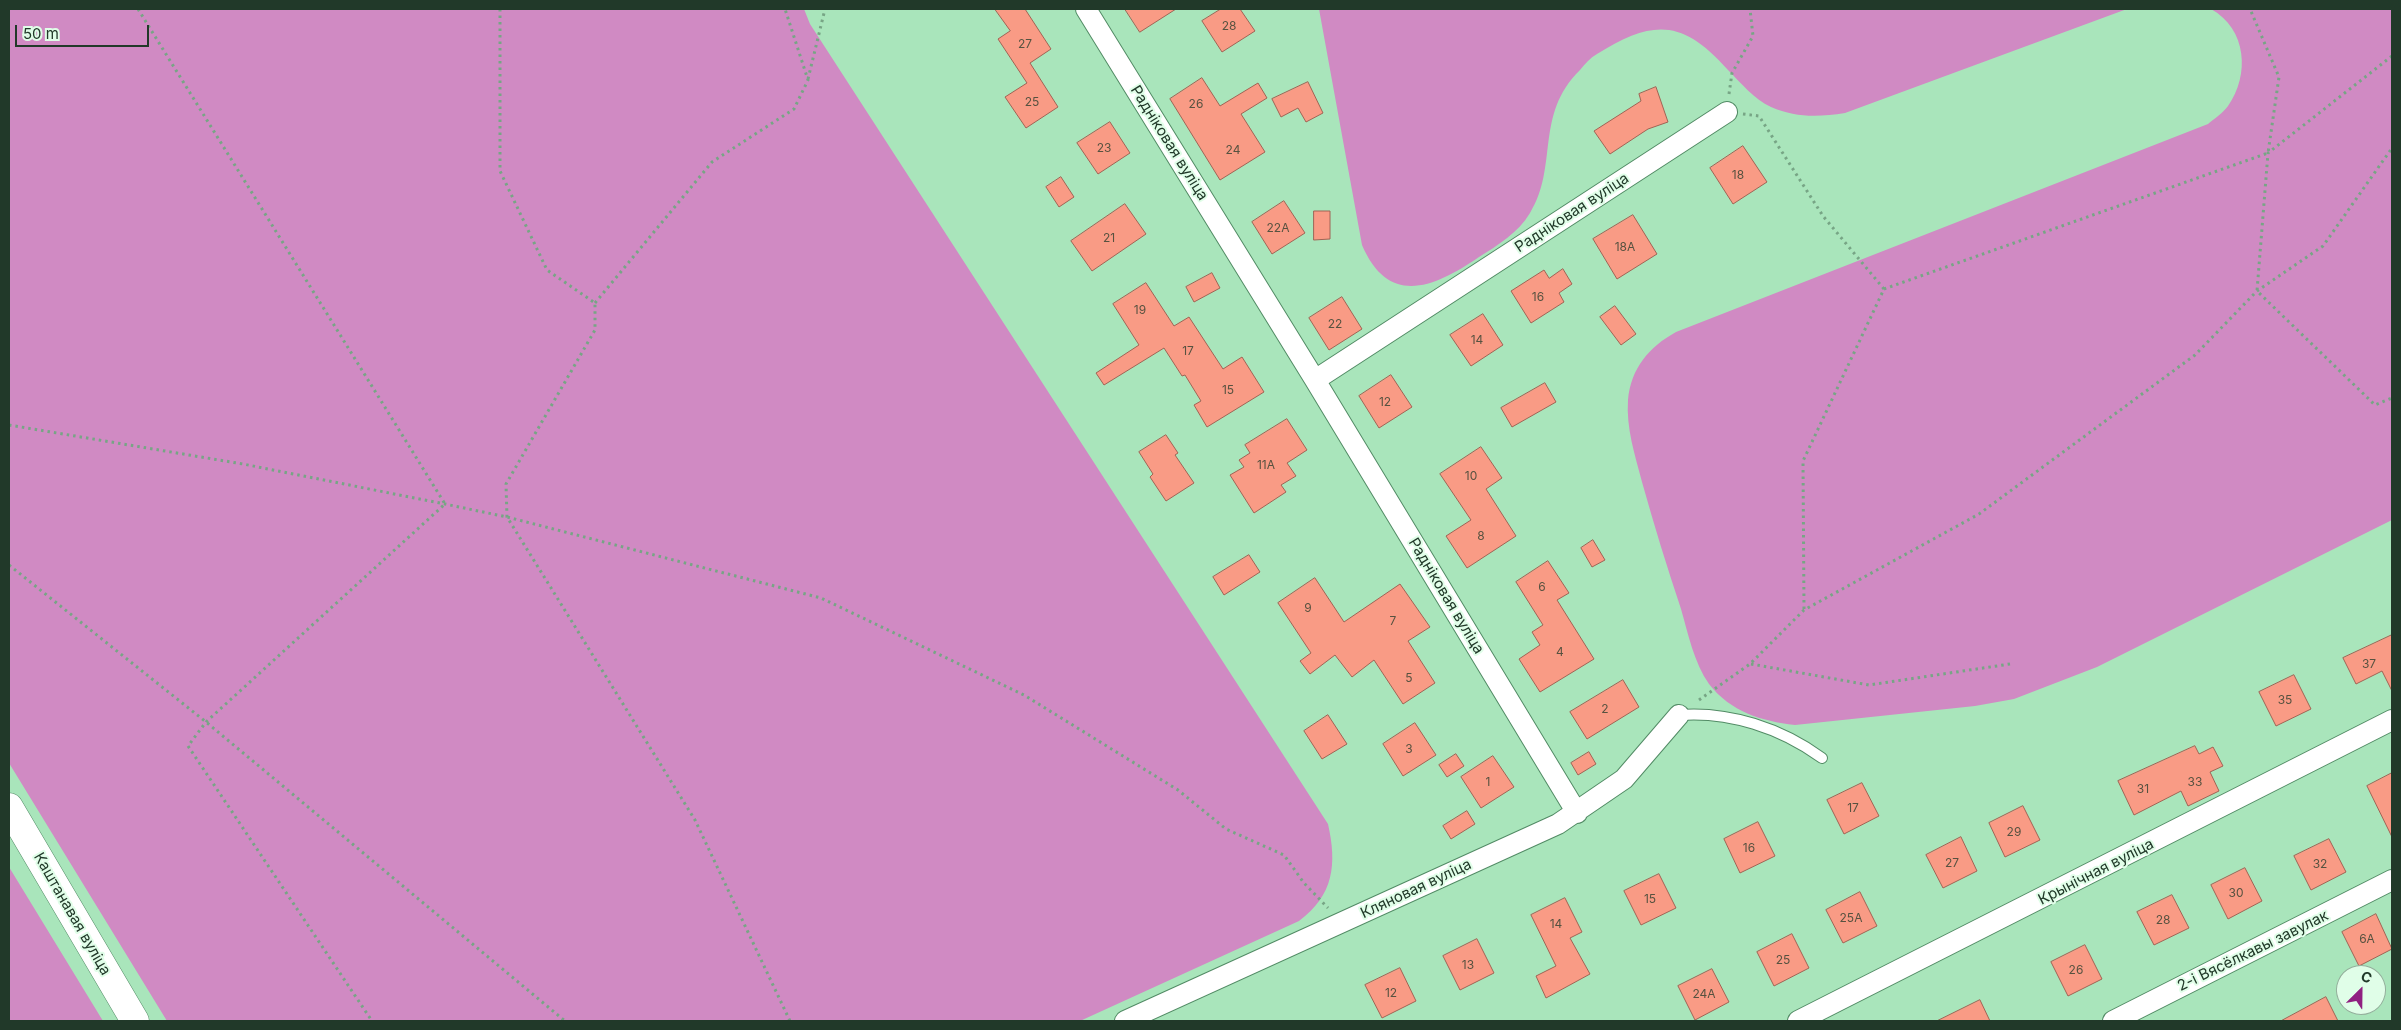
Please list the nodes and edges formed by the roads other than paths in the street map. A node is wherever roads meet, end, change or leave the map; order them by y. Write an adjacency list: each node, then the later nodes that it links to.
1 (1086, 9): 3 (street, Радніковая вуліца)
2 (1727, 112): 3 (street, Радніковая вуліца)
3 (1316, 380): 8 (street, Радніковая вуліца)
4 (1678, 715): 6 (lane); 8 (street, Кляновая вуліца)
5 (2392, 720): 12 (street, Крынічная вуліца)
6 (1822, 758)
7 (9, 808): 10 (main road, Каштанавая вуліца)
8 (1577, 813): 11 (street, Кляновая вуліца)
9 (2392, 880): 13 (street, 2-і Вясёлкавы завулак)
10 (135, 1021)
11 (1126, 1021)
12 (1798, 1021)
13 (2113, 1021)

